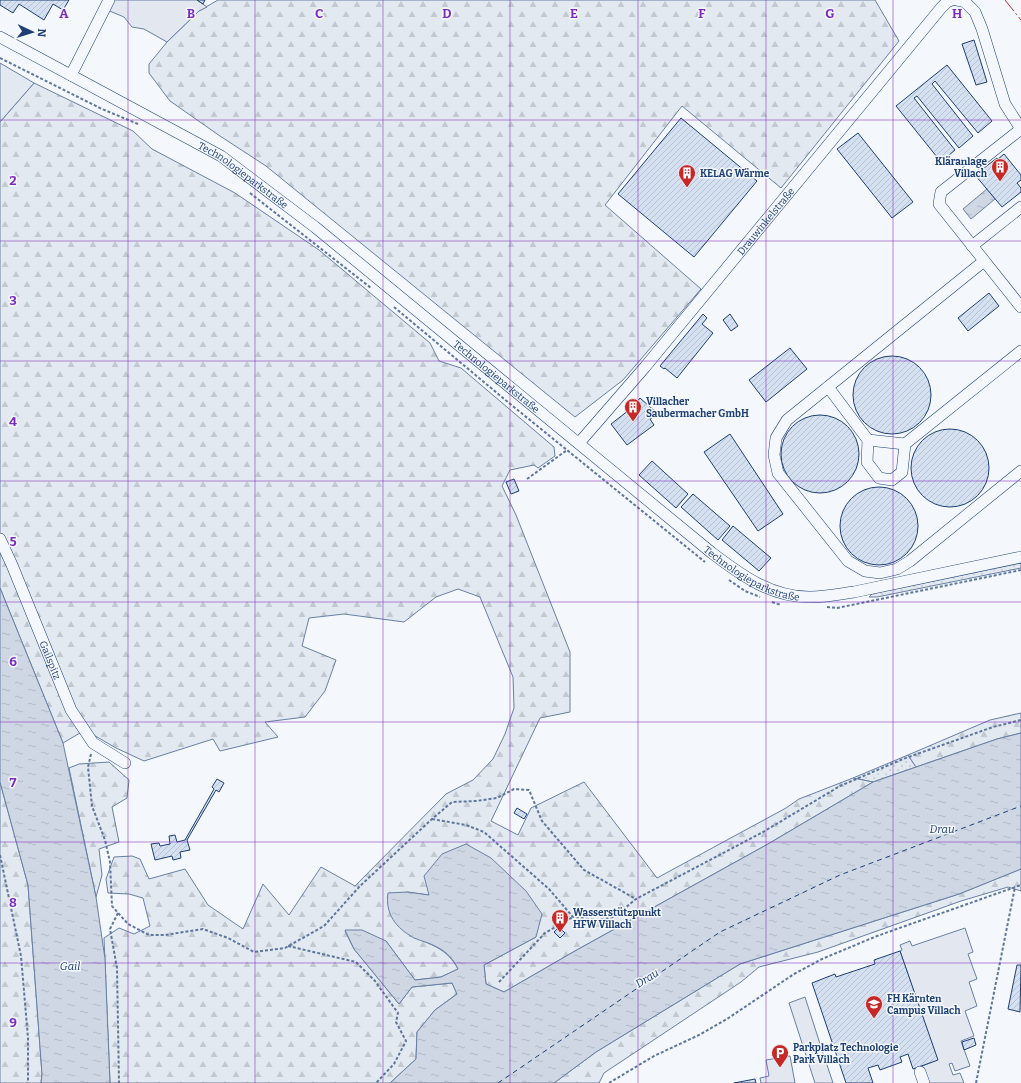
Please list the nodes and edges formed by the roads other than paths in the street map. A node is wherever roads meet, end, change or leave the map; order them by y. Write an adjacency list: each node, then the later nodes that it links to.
1 (109, 0): 5 (street)
2 (952, 0): 14 (street, Drauwinkelstraße)
3 (962, 1): 6 (street)
4 (0, 37): 5 (street, Technologieparkstraße)
5 (71, 75): 14 (street, Technologieparkstraße)
6 (1021, 129): 8 (street)
7 (1021, 207): 8 (street)
8 (972, 246): 9 (street)
9 (984, 261): 10 (street); 12 (street)
10 (1021, 308)
11 (1021, 351): 15 (street)
12 (828, 387): 13 (street); 16 (street)
13 (868, 440): 15 (street); 15 (street)
14 (579, 443): 18 (street, Technologieparkstraße)
15 (905, 444)
16 (1021, 471)
17 (0, 539): 19 (street, Gailspitz)
18 (1021, 557)
19 (125, 763)

